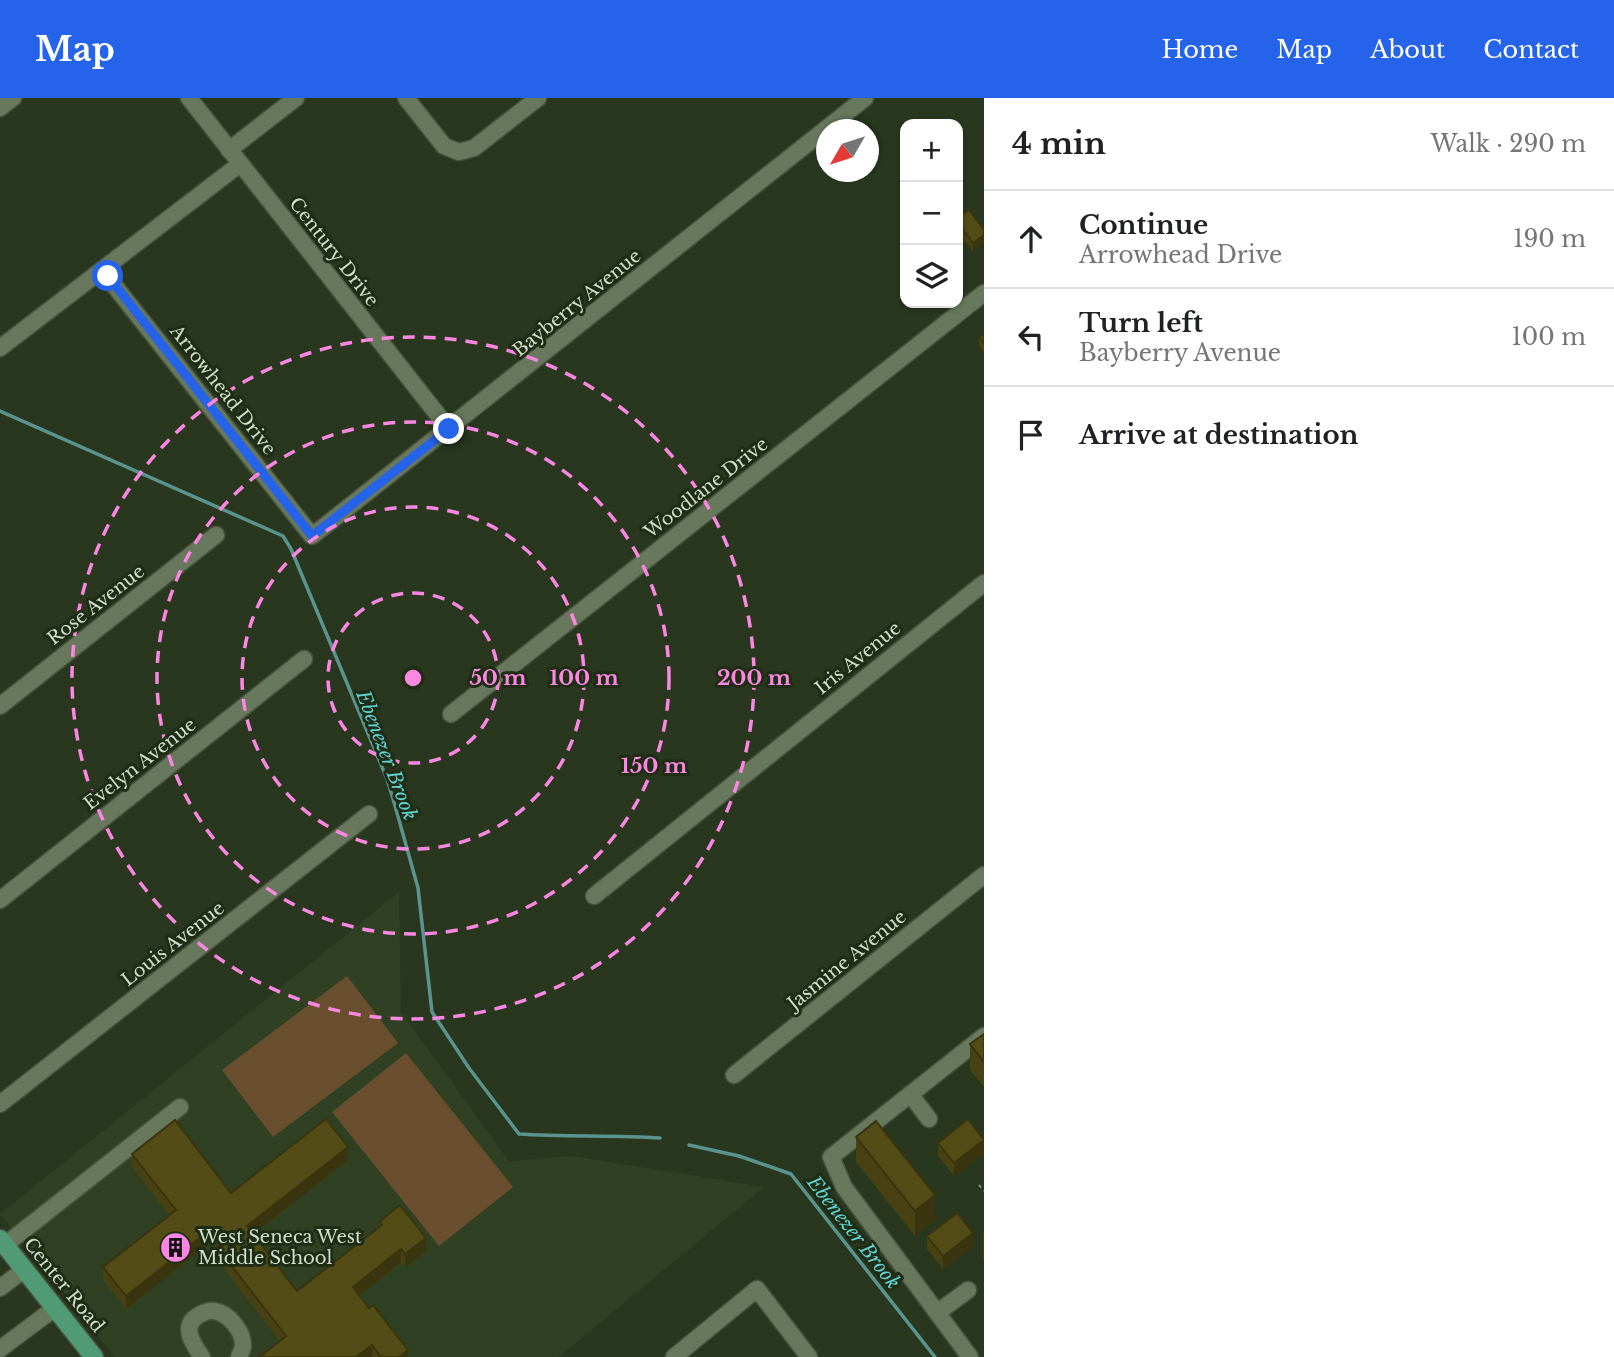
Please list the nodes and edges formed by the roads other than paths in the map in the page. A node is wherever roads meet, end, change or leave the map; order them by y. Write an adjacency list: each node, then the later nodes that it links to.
1 (13, 98): 7 (street)
2 (188, 98): 8 (street, Century Drive)
3 (296, 98): 8 (street)
4 (406, 98): 5 (street)
5 (538, 98)
6 (865, 98): 13 (street, Bayberry Avenue)
7 (0, 108)
8 (229, 150): 9 (street, Century Drive)
9 (240, 164): 10 (street); 13 (street, Century Drive)
10 (102, 270): 12 (street); 15 (street, Arrowhead Drive)
11 (984, 293): 19 (street, Woodlane Drive)
12 (0, 348)
13 (449, 429): 15 (street, Bayberry Avenue)
14 (216, 535): 18 (street, Rose Avenue)
15 (312, 536)
16 (984, 583): 22 (street, Iris Avenue)
17 (304, 659): 23 (street, Evelyn Avenue)
18 (0, 705)
19 (451, 714)
20 (369, 814): 27 (street, Louis Avenue)
21 (984, 875): 25 (street, Jasmine Avenue)
22 (594, 896)
23 (0, 900)
24 (984, 1035): 26 (street)
25 (734, 1075)
26 (910, 1094): 29 (street); 35 (street)
27 (0, 1104)
28 (180, 1107): 30 (street)
29 (929, 1119)
30 (2, 1242): 31 (main road, Center Road)
31 (25, 1269): 32 (street); 34 (main road, Center Road)
32 (0, 1288)
33 (968, 1290): 35 (street)
34 (55, 1308): 36 (street); 37 (main road, Center Road)
35 (937, 1312): 42 (street)
36 (0, 1349)
37 (94, 1357)
38 (202, 1357): 39 (street)
39 (239, 1357)
40 (674, 1357): 41 (street)
41 (810, 1357)
42 (970, 1357)

